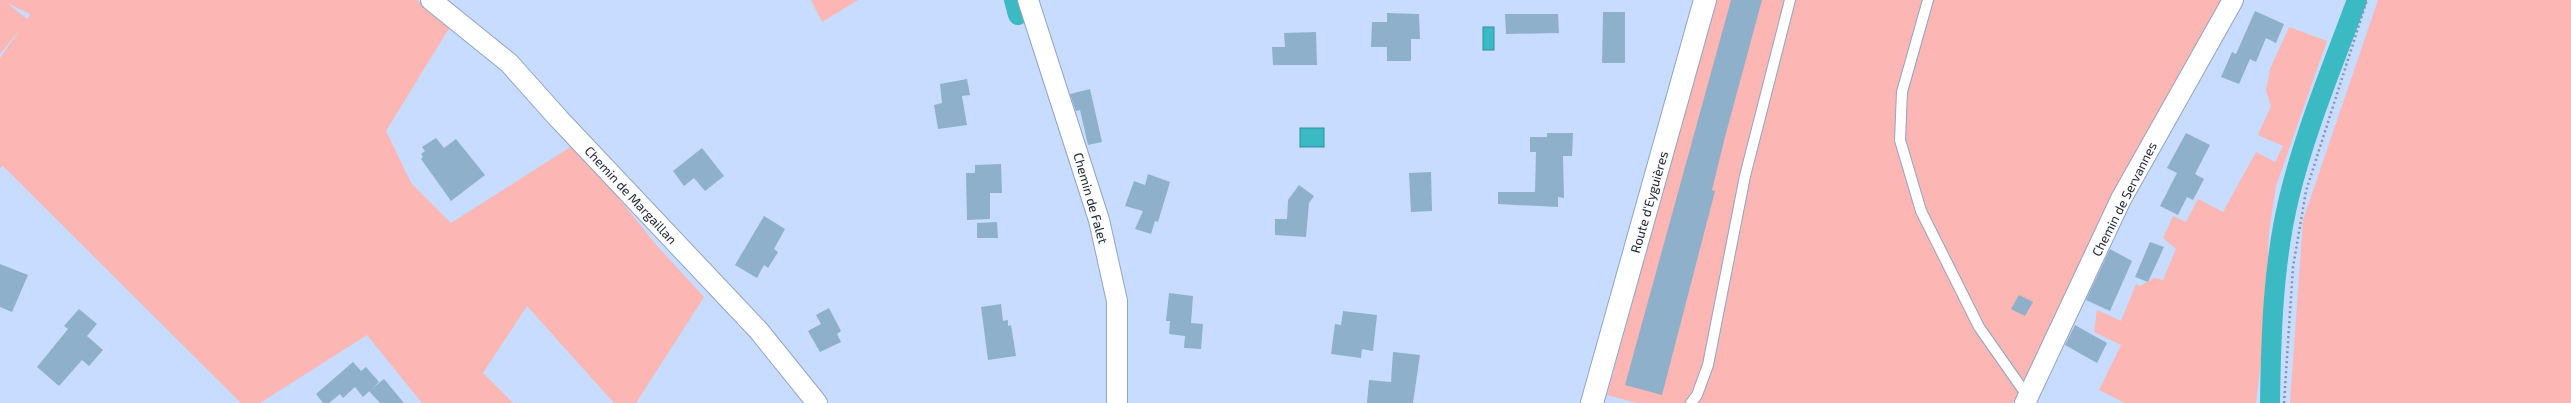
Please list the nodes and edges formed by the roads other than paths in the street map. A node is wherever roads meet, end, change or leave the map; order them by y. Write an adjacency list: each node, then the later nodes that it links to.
1 (431, 0): 8 (street, Chemin de Margaillan)
2 (1028, 0): 9 (street, Chemin de Falet)
3 (1705, 0): 10 (main road, Route d'Eyguières)
4 (1790, 0): 11 (lane)
5 (1928, 0): 7 (lane)
6 (2233, 0): 7 (street, Chemin de Servannes)
7 (2026, 400)
8 (816, 403)
9 (1117, 403)
10 (1592, 403)
11 (1691, 403)

